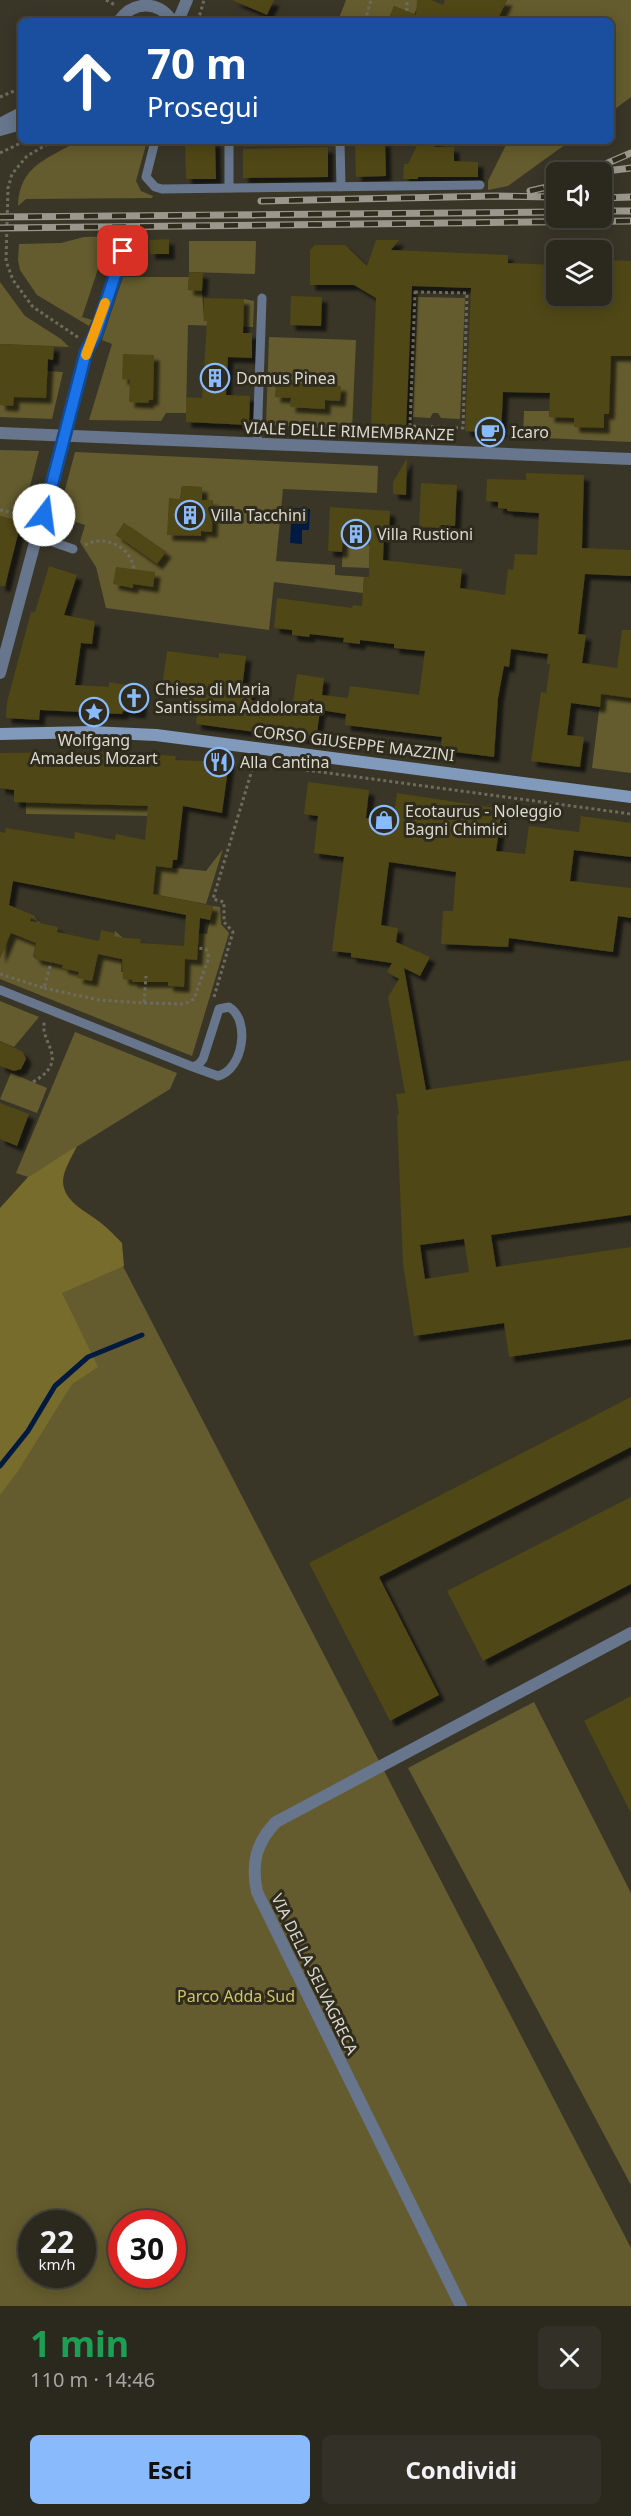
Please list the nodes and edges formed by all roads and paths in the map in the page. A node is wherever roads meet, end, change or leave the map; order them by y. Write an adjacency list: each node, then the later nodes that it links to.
1 (187, 0): 9 (street)
2 (204, 0): 10 (path)
3 (371, 0): 11 (path)
4 (407, 0): 6 (path)
5 (145, 2): 7 (street); 8 (street)
6 (406, 11)
7 (122, 18)
8 (169, 18)
9 (179, 18)
10 (199, 18)
11 (366, 18)
12 (18, 89): 13 (path)
13 (0, 97)
14 (18, 115): 15 (street)
15 (0, 124)
16 (18, 125): 17 (street)
17 (0, 130)
18 (19, 144): 23 (path)
19 (48, 144): 29 (path)
20 (154, 144): 26 (lane)
21 (229, 144): 26 (lane)
22 (340, 144): 25 (lane)
23 (0, 153)
24 (480, 185): 25 (lane)
25 (341, 187): 26 (lane)
26 (229, 188)
27 (123, 251): 29 (lane)
28 (262, 298): 33 (lane)
29 (86, 352): 32 (street)
30 (435, 427): 30 (path)
31 (0, 433): 32 (street, VIALE DELLE RIMEMBRANZE)
32 (66, 435): 33 (street, VIALE DELLE RIMEMBRANZE); 37 (street)
33 (257, 443): 34 (street, VIALE DELLE RIMEMBRANZE)
34 (631, 459)
35 (0, 510): 36 (path)
36 (15, 513)
37 (38, 537): 38 (lane); 40 (street)
38 (73, 549): 39 (path)
39 (134, 569)
40 (0, 673)
41 (0, 734): 42 (street, CORSO GIUSEPPE MAZZINI)
42 (259, 747): 44 (path); 47 (street, CORSO GIUSEPPE MAZZINI)
43 (248, 759): 44 (path)
44 (255, 760): 45 (path); 55 (path)
45 (264, 762)
46 (302, 767): 48 (path)
47 (631, 796)
48 (631, 814)
49 (198, 948): 56 (path)
50 (51, 963): 53 (path)
51 (0, 974): 53 (path)
52 (146, 976): 56 (path)
53 (44, 988): 56 (path)
54 (0, 990): 57 (lane)
55 (213, 1001)
56 (144, 1003)
57 (49, 1010): 58 (lane); 59 (path)
58 (193, 1067): 58 (lane)
59 (33, 1082)
60 (631, 1634): 61 (street, VIA DELLA SELVAGRECA)
61 (461, 2306)

